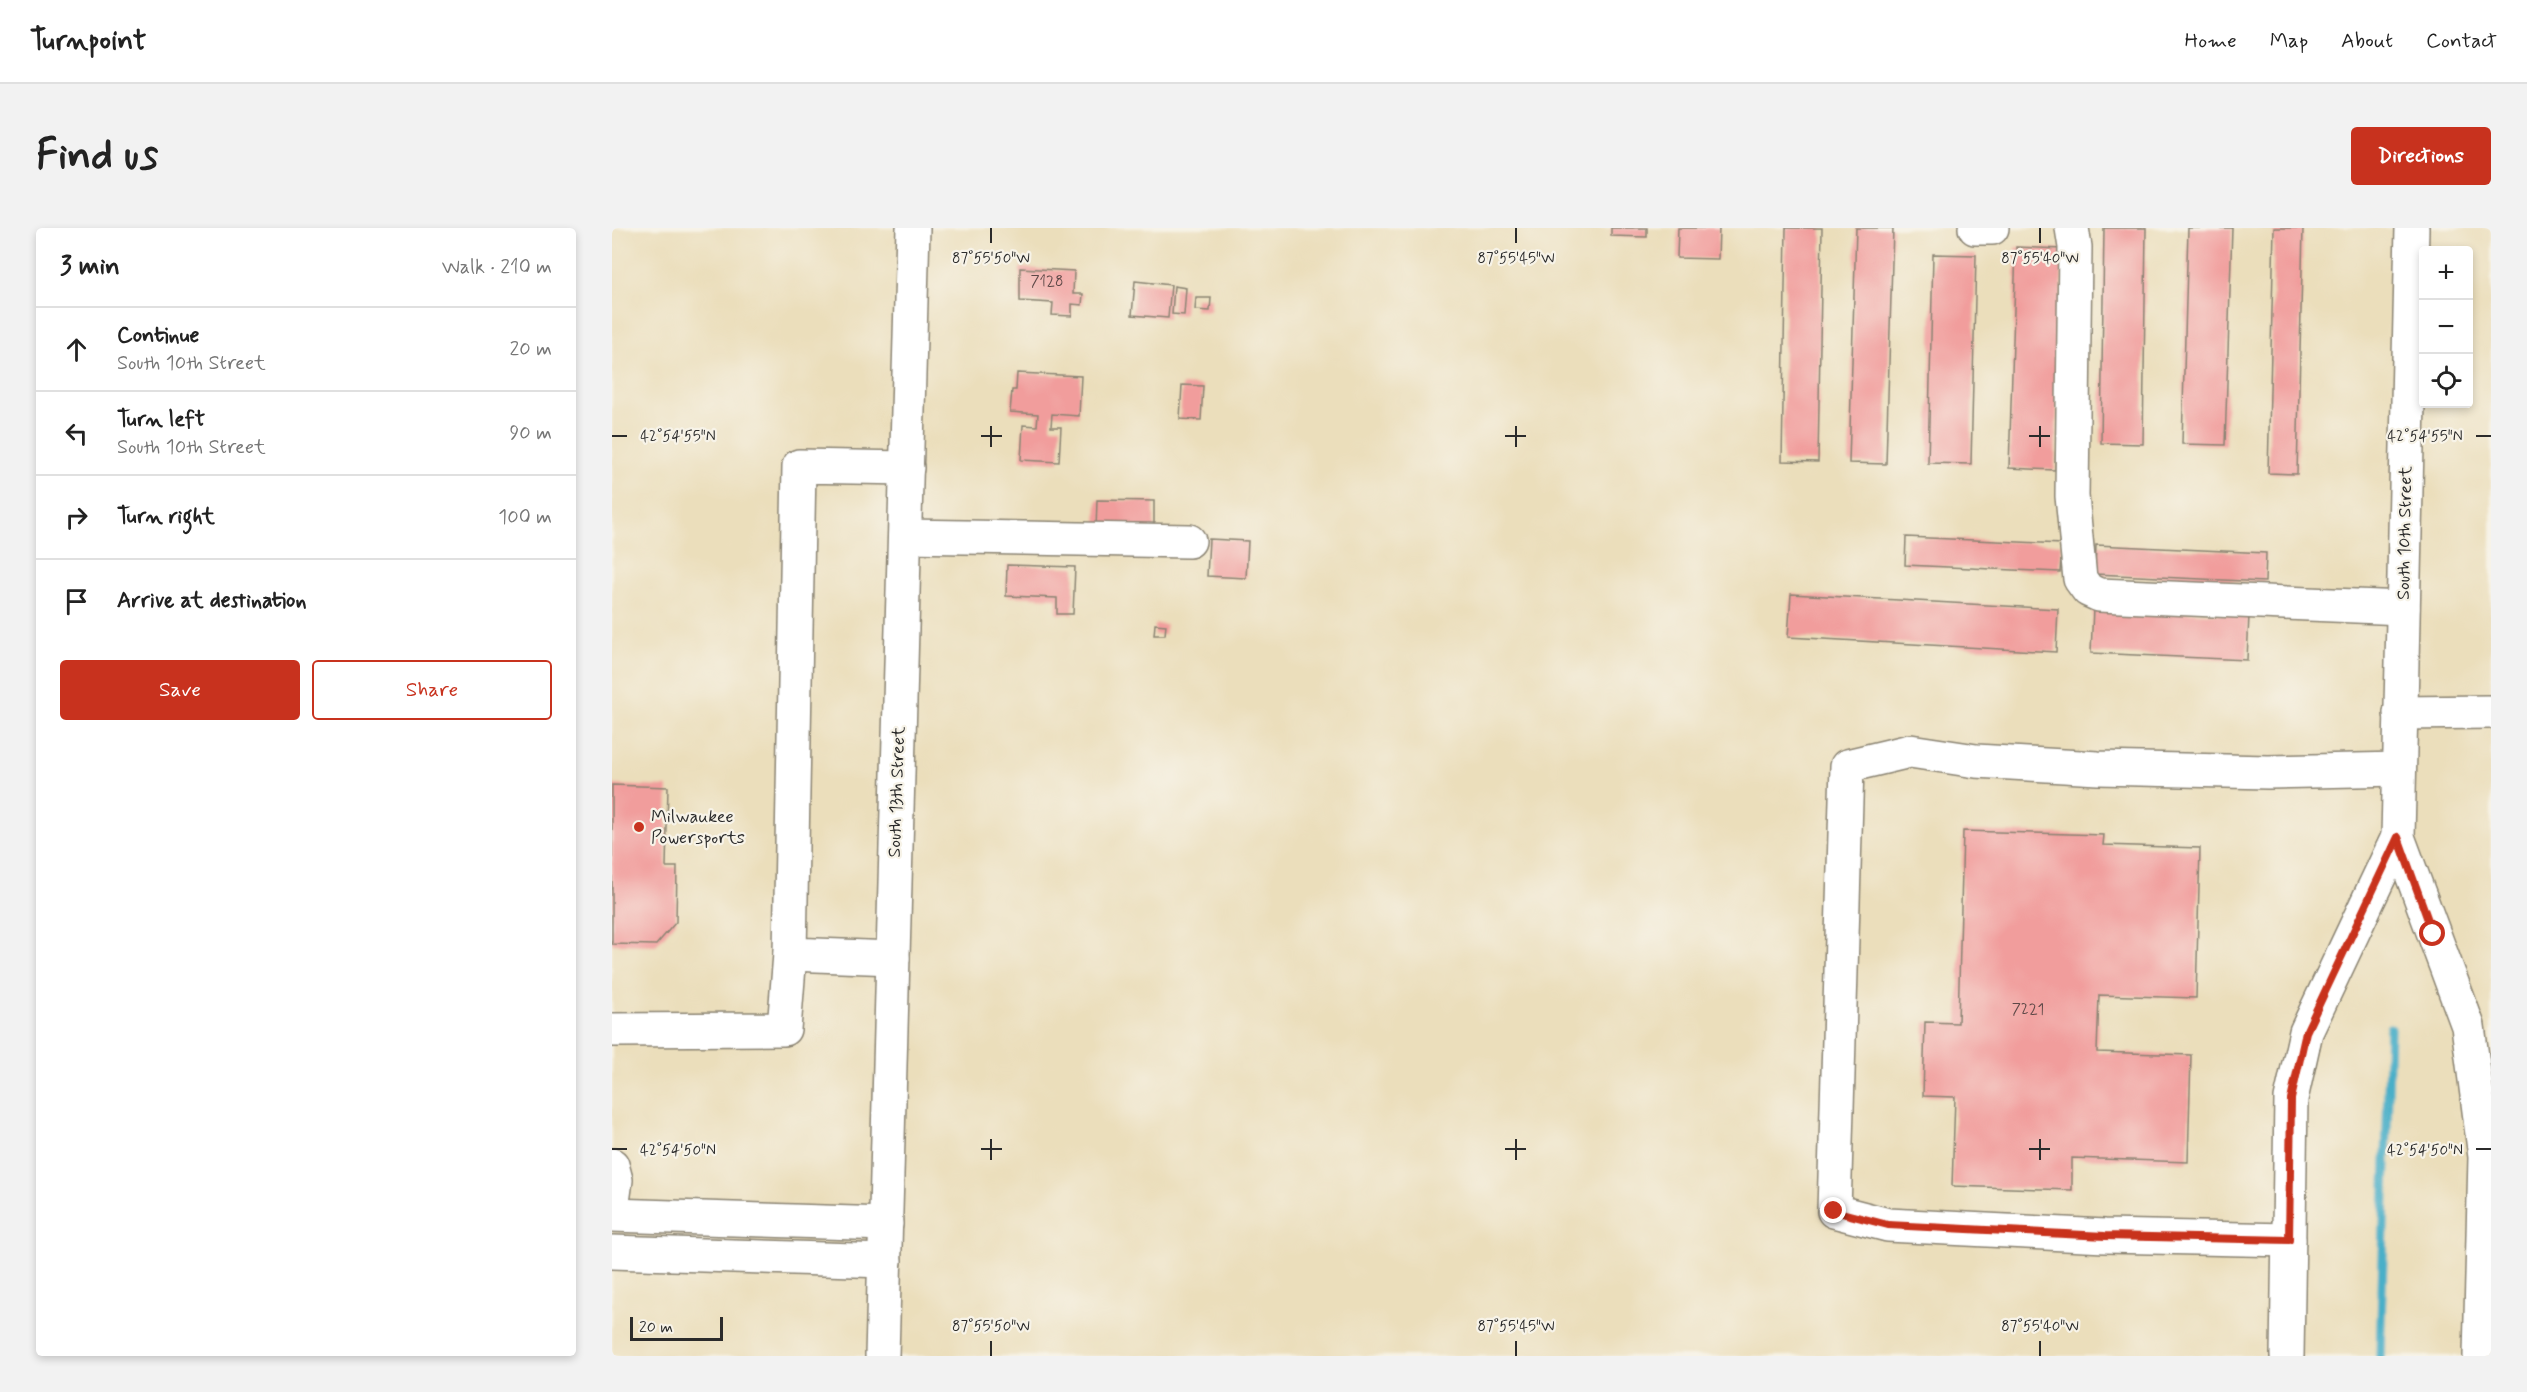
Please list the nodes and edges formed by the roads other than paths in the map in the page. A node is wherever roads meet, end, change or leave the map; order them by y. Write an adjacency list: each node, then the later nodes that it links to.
1 (913, 228): 6 (street, South 13th Street)
2 (1975, 228): 3 (street)
3 (1992, 228)
4 (2072, 228): 9 (street)
5 (2412, 228): 9 (street, South 10th Street)
6 (907, 468): 7 (street, South 13th Street); 14 (street)
7 (905, 536): 8 (street); 15 (street, South 13th Street)
8 (1189, 541)
9 (2403, 608): 11 (street, South 10th Street)
10 (2491, 712): 11 (street)
11 (2400, 713): 12 (street, South 10th Street)
12 (2399, 769): 13 (street, South 10th Street); 22 (street)
13 (2398, 837): 17 (street, South 10th Street); 22 (street, South 10th Street)
14 (790, 954): 15 (street); 16 (street)
15 (893, 958): 21 (street, South 13th Street)
16 (612, 1030)
17 (2482, 1070): 27 (street, South 10th Street)
18 (612, 1165): 19 (street)
19 (612, 1209)
20 (612, 1215): 21 (street)
21 (886, 1224): 24 (street, South 13th Street)
22 (2289, 1240): 26 (street, South 10th Street)
23 (612, 1252): 24 (street)
24 (885, 1261): 25 (street, South 13th Street)
25 (882, 1356)
26 (2287, 1356)
27 (2480, 1356)

